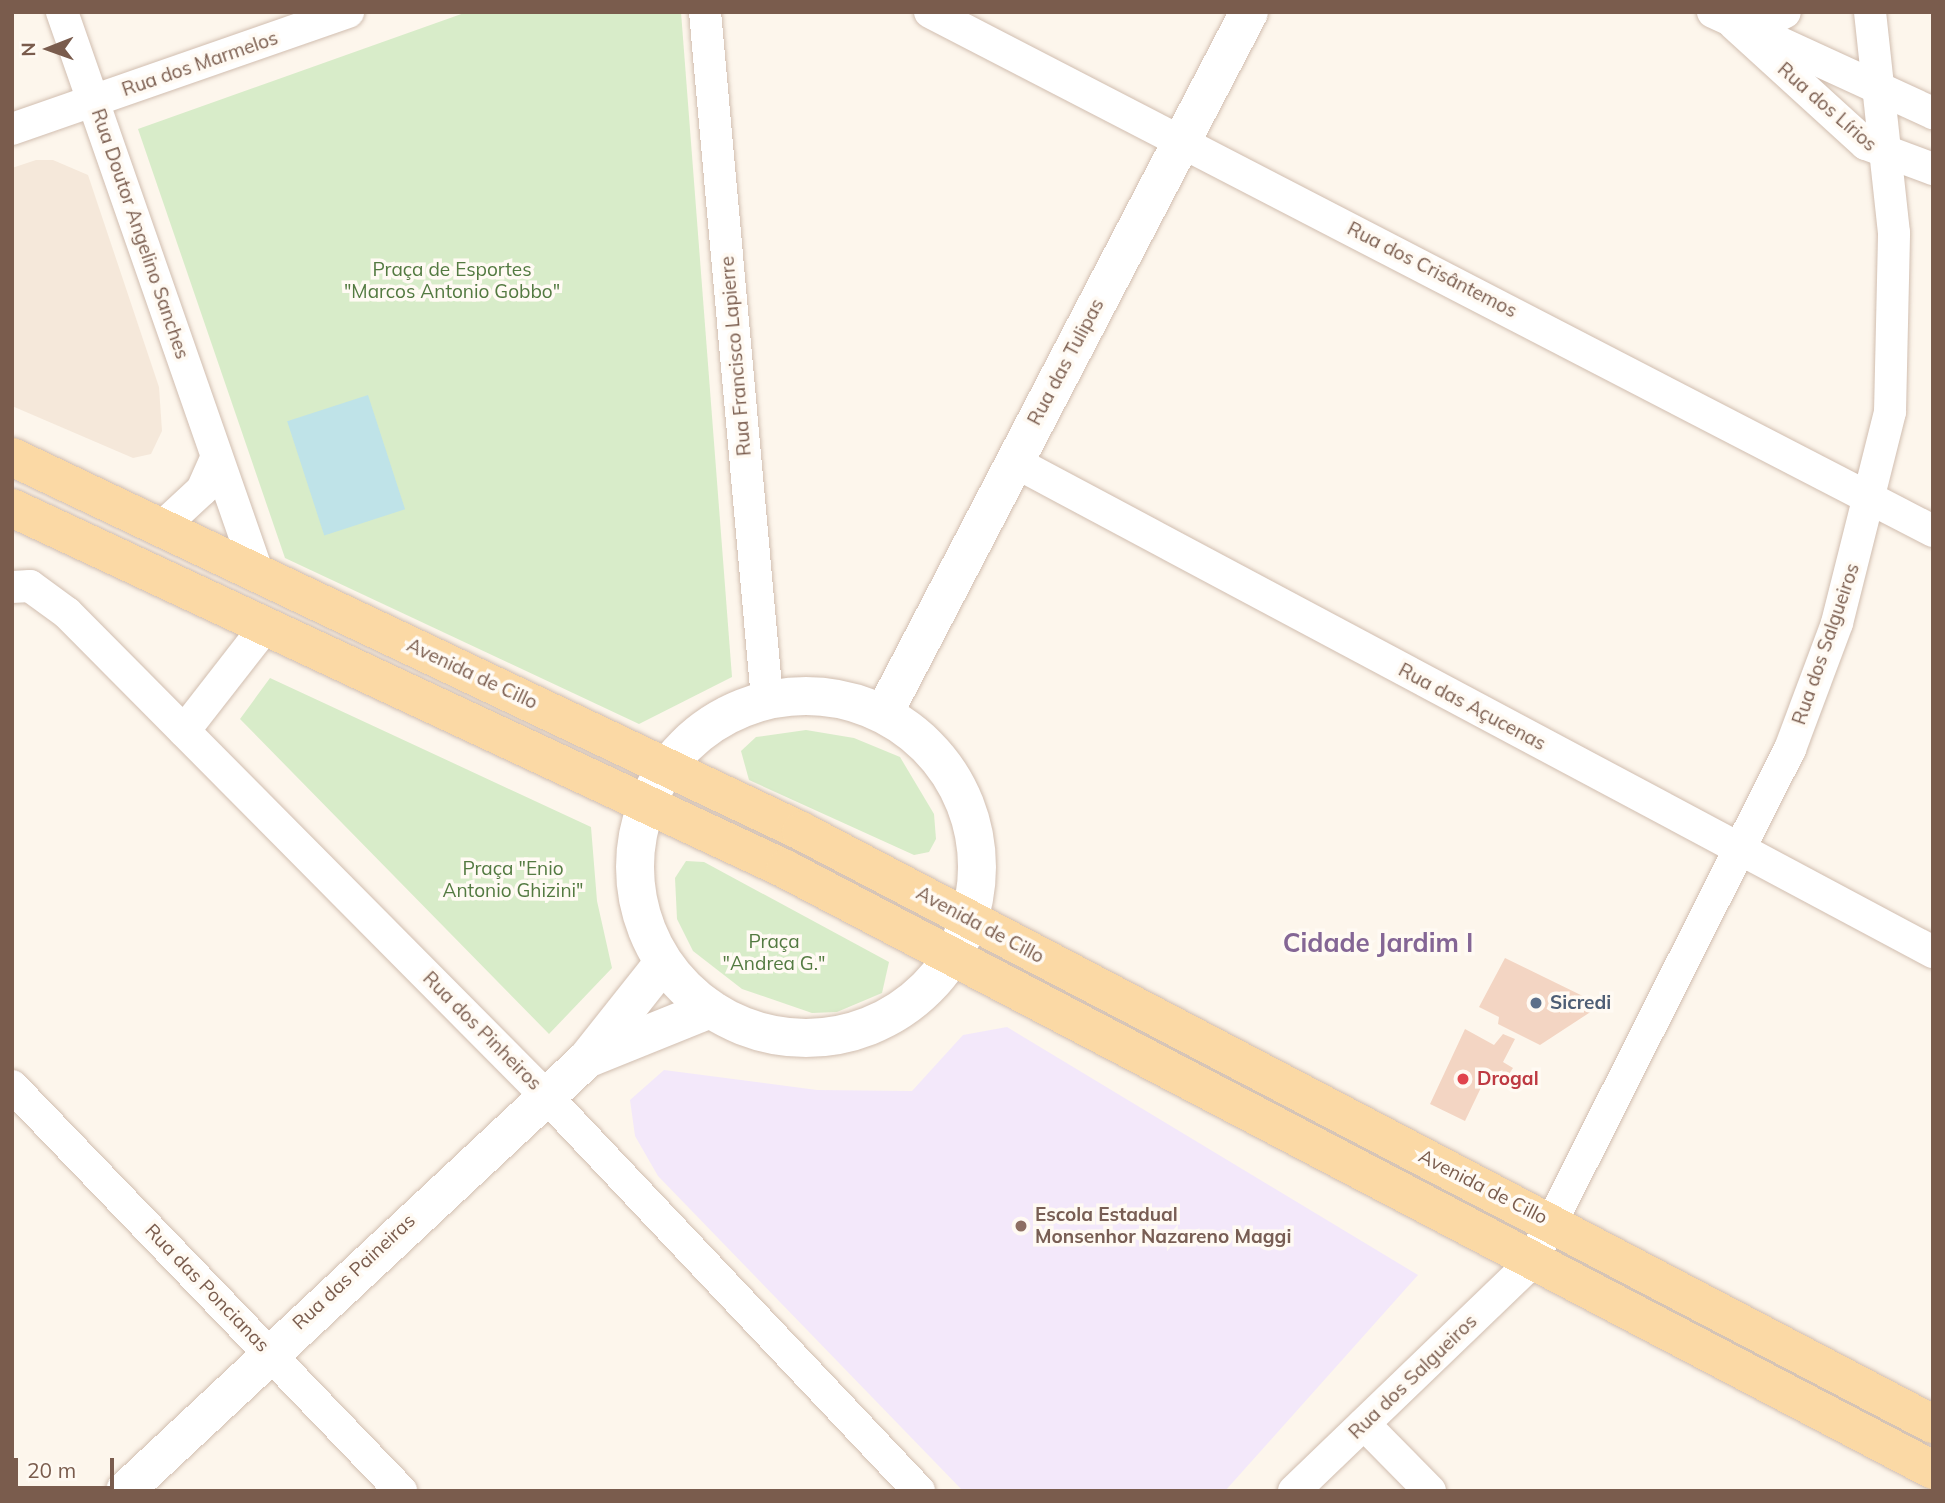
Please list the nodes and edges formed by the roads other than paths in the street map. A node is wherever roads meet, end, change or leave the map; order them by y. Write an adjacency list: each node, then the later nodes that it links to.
1 (62, 12): 10 (street, Rua Doutor Angelino Sanches)
2 (348, 12): 10 (street, Rua dos Marmelos)
3 (705, 12): 26 (street, Rua Francisco Lapierre)
4 (930, 12): 13 (street, Rua dos Crisântemos)
5 (1249, 12): 13 (main road, Rua das Tulipas)
6 (1785, 12): 8 (street)
7 (1870, 12): 9 (street, Rua dos Salgueiros)
8 (1732, 22): 9 (street, Rua dos Lírios); 14 (street, Rua dos Lírios)
9 (1878, 83): 11 (street, Rua dos Lírios); 14 (street, Rua dos Salgueiros)
10 (93, 101): 12 (street, Rua dos Marmelos); 17 (street, Rua Doutor Angelino Sanches)
11 (1933, 113)
12 (12, 129)
13 (1184, 142): 18 (main road, Rua das Tulipas); 19 (street, Rua dos Crisântemos)
14 (1886, 156): 15 (street, Rua dos Lírios); 19 (street, Rua dos Salgueiros)
15 (1933, 169)
16 (12, 457): 21 (main road, Avenida de Cillo)
17 (217, 457): 21 (street); 23 (street, Rua Doutor Angelino Sanches)
18 (1013, 461): 27 (main road, Rua das Tulipas); 31 (street, Rua das Açucenas)
19 (1873, 498): 22 (street, Rua dos Crisântemos); 31 (street, Rua dos Salgueiros)
20 (12, 508): 25 (main road)
21 (162, 527): 23 (main road, Avenida de Cillo)
22 (1933, 531)
23 (257, 571): 29 (main road, Avenida de Cillo)
24 (21, 586): 28 (street, Rua dos Pinheiros)
25 (265, 627): 28 (street); 30 (main road)
26 (767, 699): 27 (main road); 29 (main road)
27 (884, 713): 32 (main road)
28 (184, 731): 39 (street, Rua dos Pinheiros)
29 (667, 766): 30 (main road); 32 (main road, Avenida de Cillo)
30 (647, 802): 34 (main road); 35 (main road)
31 (1742, 852): 33 (street, Rua das Açucenas); 40 (street, Rua dos Salgueiros)
32 (969, 917): 34 (main road); 40 (main road, Avenida de Cillo)
33 (1933, 952)
34 (952, 956): 36 (main road); 41 (main road)
35 (663, 962): 36 (main road); 37 (main road, Rua das Paineiras)
36 (710, 1009): 37 (main road, Rua das Paineiras)
37 (587, 1059): 39 (main road, Rua das Paineiras)
38 (12, 1086): 42 (street, Rua das Poncianas)
39 (545, 1095): 42 (main road, Rua das Paineiras); 48 (street, Rua dos Pinheiros)
40 (1554, 1224): 41 (street, Rua dos Salgueiros); 44 (main road, Avenida de Cillo)
41 (1531, 1263): 43 (street, Rua dos Salgueiros); 45 (main road)
42 (268, 1352): 46 (main road, Rua das Paineiras); 47 (street, Rua das Poncianas)
43 (1364, 1424): 49 (street, Rua dos Salgueiros); 50 (street)
44 (1933, 1424)
45 (1933, 1470)
46 (125, 1491)
47 (401, 1491)
48 (919, 1491)
49 (1294, 1491)
50 (1430, 1491)

